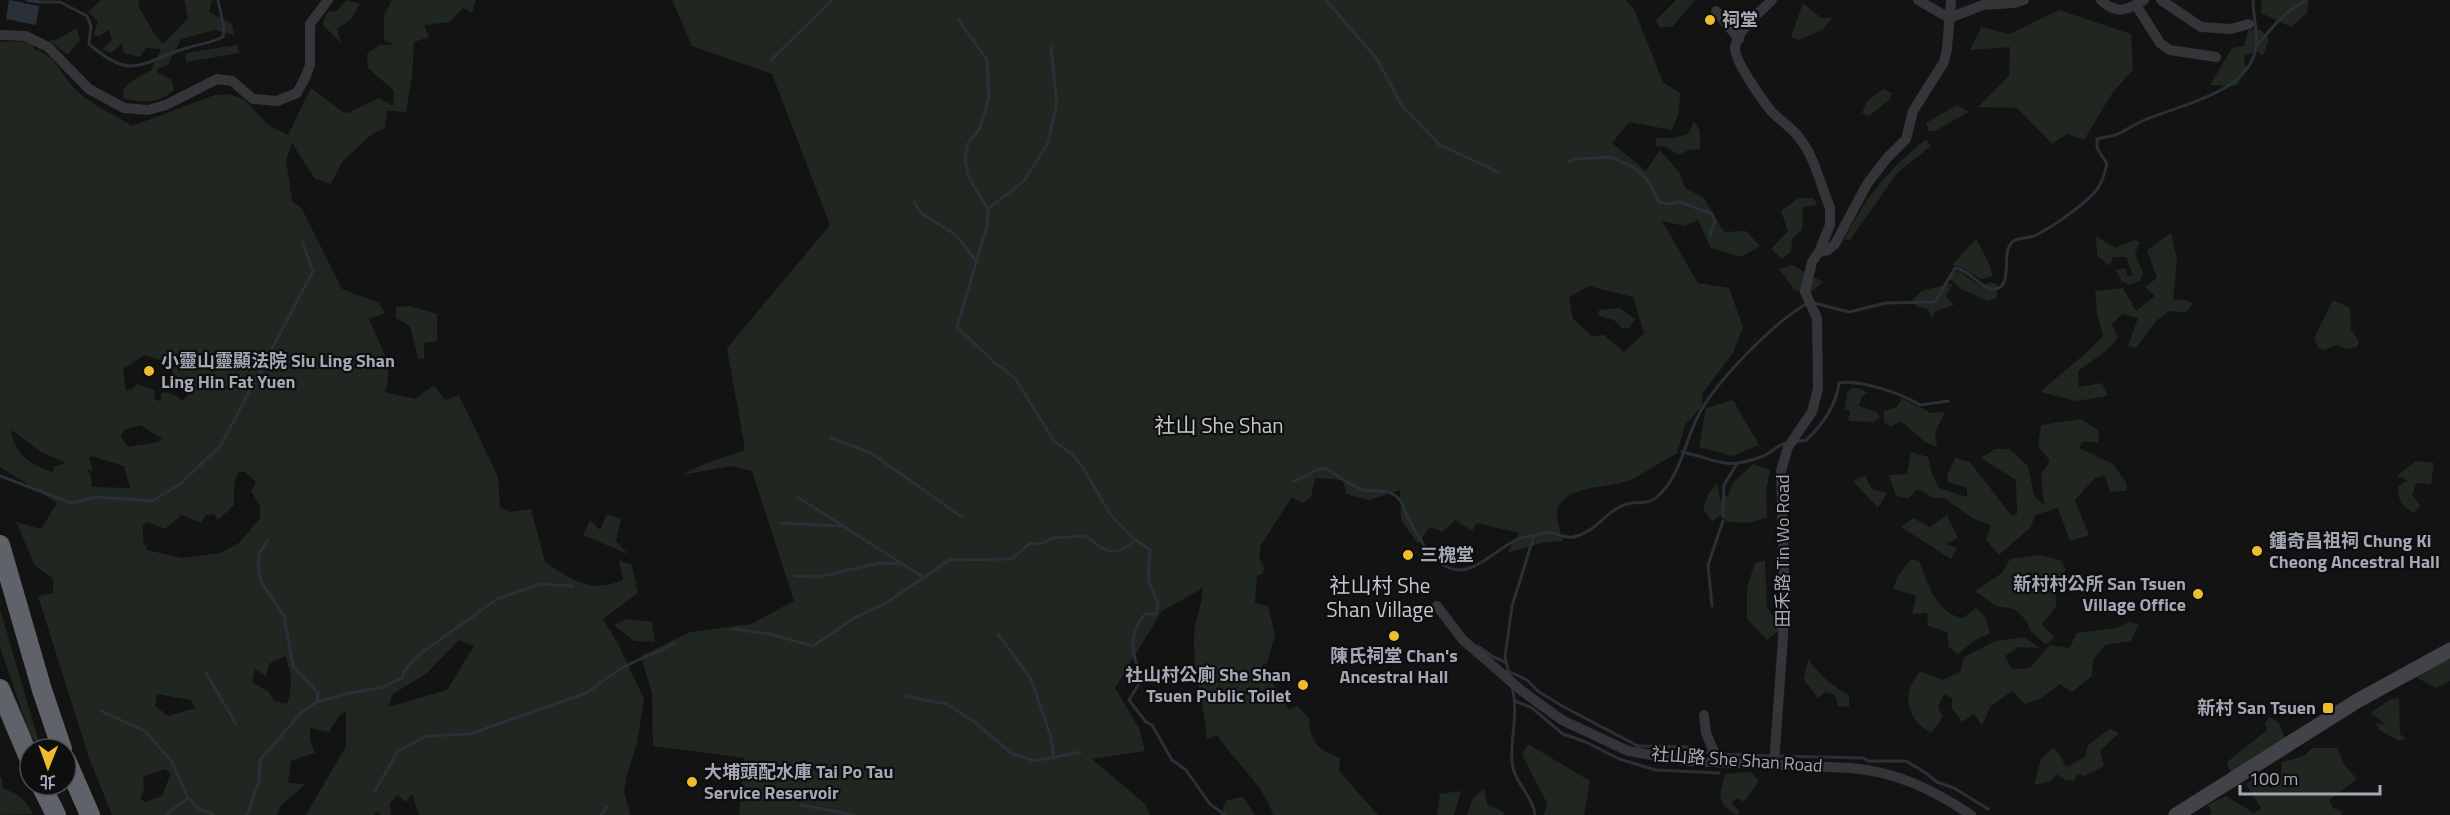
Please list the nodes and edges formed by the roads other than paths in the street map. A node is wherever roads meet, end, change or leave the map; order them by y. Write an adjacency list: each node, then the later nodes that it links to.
1 (328, 0): 12 (street)
2 (1772, 0): 13 (street)
3 (1918, 0): 10 (street)
4 (1951, 0): 10 (street)
5 (2024, 0): 10 (street)
6 (2101, 0): 8 (street)
7 (2162, 0): 11 (street)
8 (2140, 2): 14 (street)
9 (1716, 11): 13 (street)
10 (1949, 18): 15 (street)
11 (2249, 24)
12 (0, 35)
13 (1739, 39): 15 (street)
14 (2216, 57)
15 (1819, 252): 24 (street, 田禾路 Tin Wo Road)
16 (2, 550): 22 (highway)
17 (1437, 606): 23 (street, 社山路 She Shan Road)
18 (2450, 650): 30 (main road)
19 (0, 689): 21 (highway)
20 (1704, 715): 23 (street)
21 (20, 737)
22 (58, 737)
23 (1718, 762): 24 (street, 社山路 She Shan Road)
24 (1774, 765): 29 (street, 社山路 She Shan Road)
25 (78, 788): 28 (highway)
26 (47, 797): 27 (highway)
27 (56, 815)
28 (90, 815)
29 (1971, 815)
30 (2176, 815)

